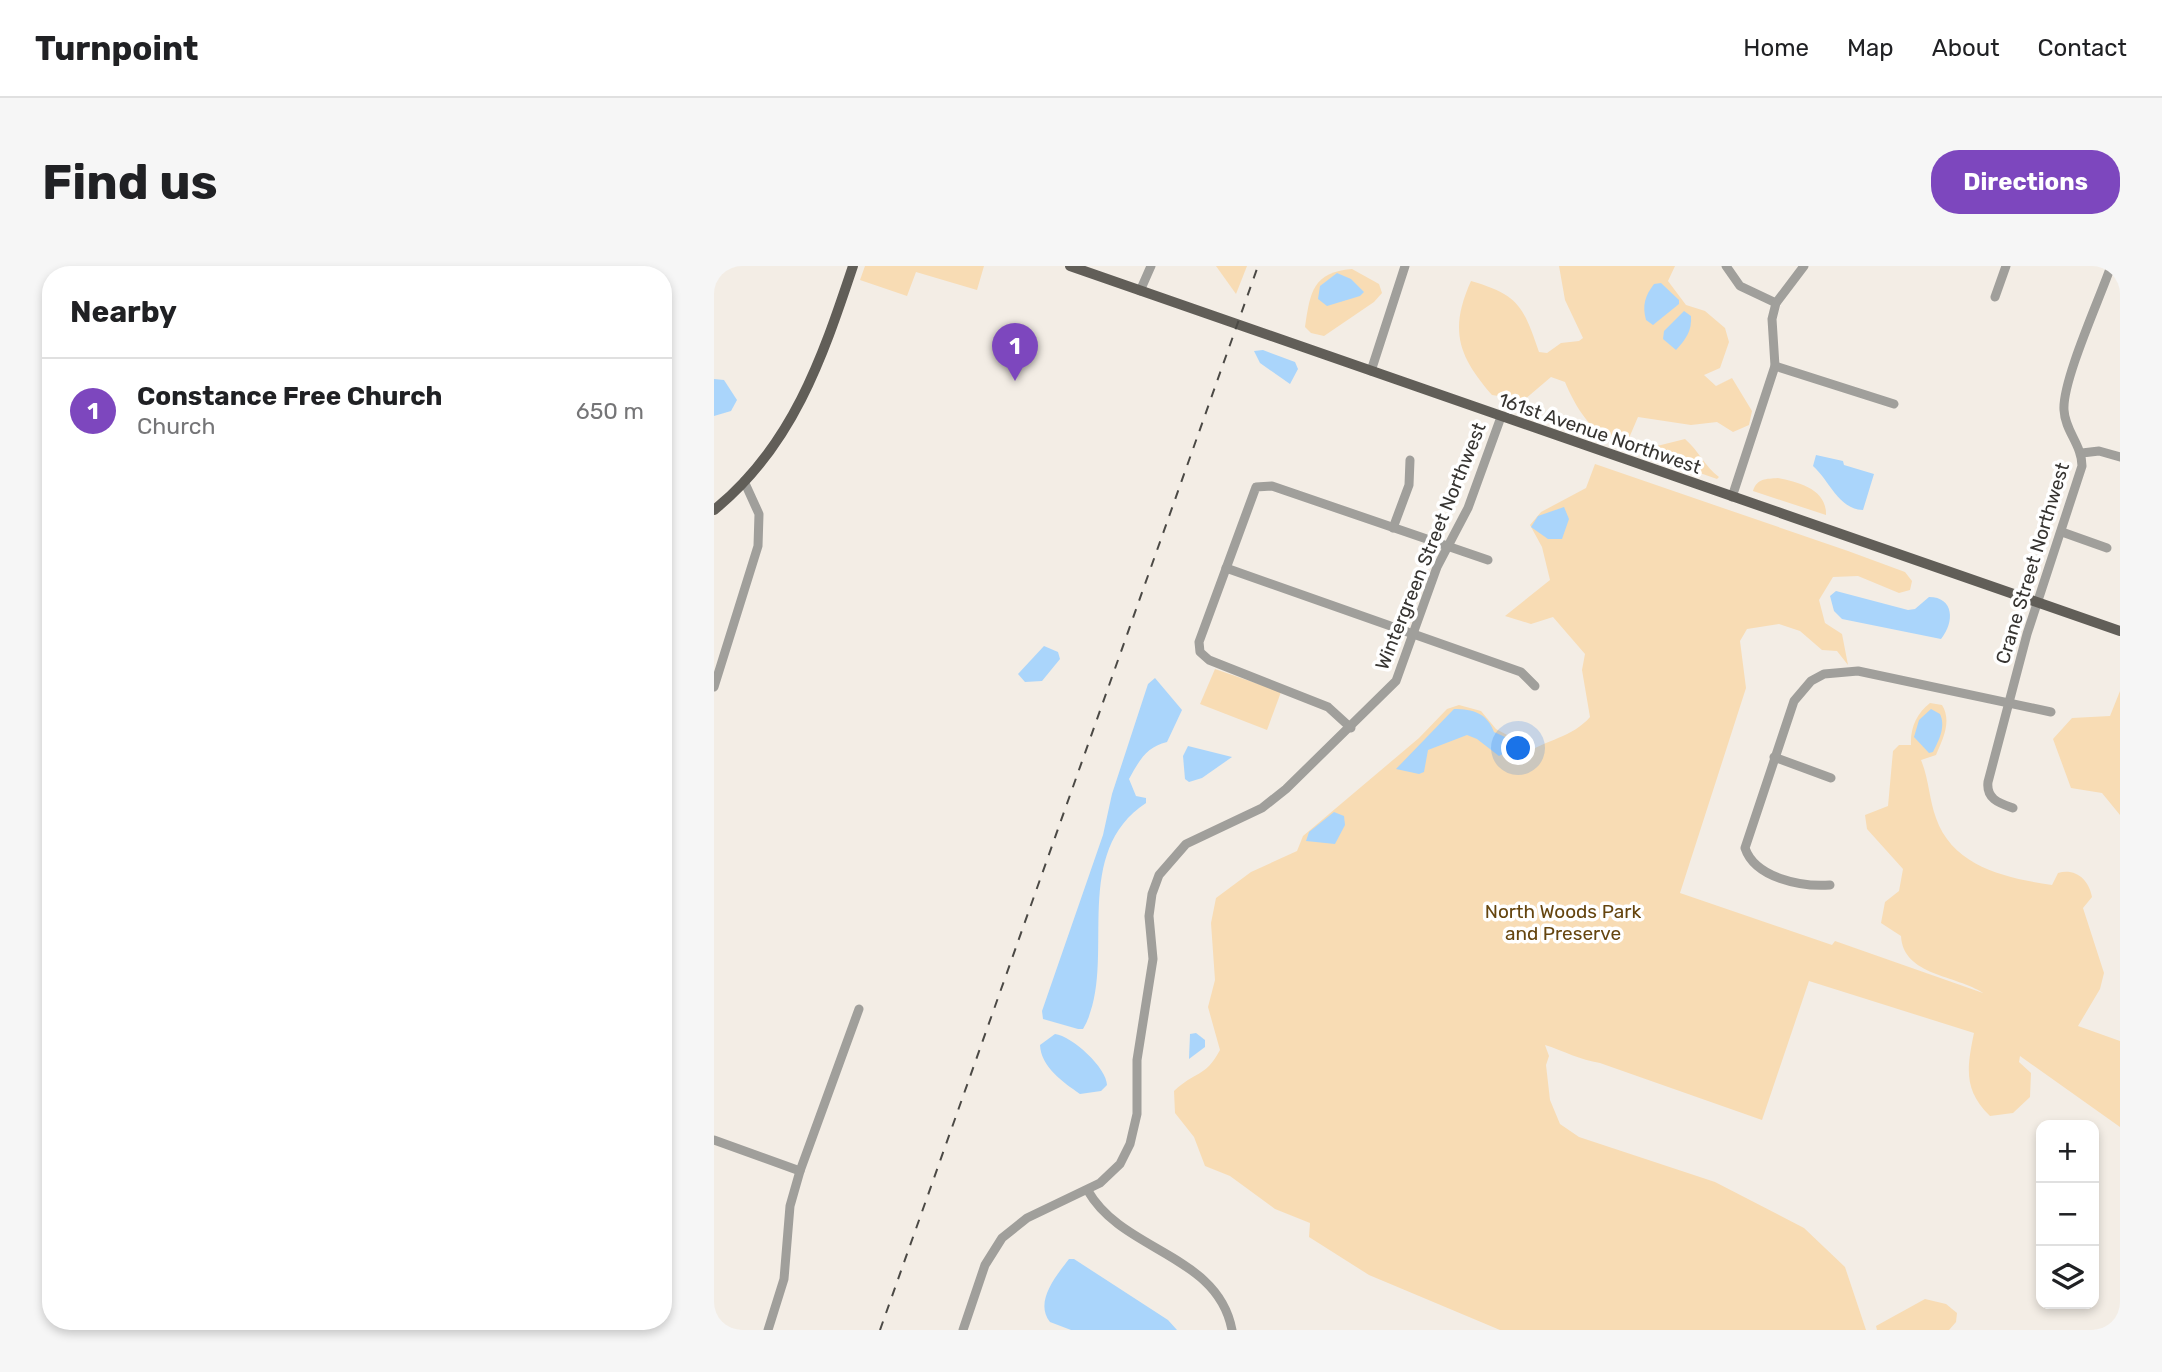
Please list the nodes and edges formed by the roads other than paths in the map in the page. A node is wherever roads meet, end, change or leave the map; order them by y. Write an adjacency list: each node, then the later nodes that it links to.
1 (853, 266): 19 (main road)
2 (1070, 266): 9 (main road, 161st Avenue Northwest)
3 (1151, 266): 9 (street)
4 (1405, 266): 13 (street)
5 (1726, 266): 11 (street)
6 (1804, 266): 11 (street)
7 (2006, 266): 10 (street)
8 (2110, 266): 16 (street, Crane Street Northwest)
9 (1140, 291): 13 (main road, 161st Avenue Northwest)
10 (1995, 297)
11 (1776, 303): 12 (street)
12 (1775, 366): 14 (street); 20 (street)
13 (1371, 371): 15 (main road, 161st Avenue Northwest)
14 (1894, 404)
15 (1501, 417): 20 (main road, 161st Avenue Northwest); 24 (street, Wintergreen Street Northwest)
16 (2082, 453): 17 (street); 23 (street, Crane Street Northwest)
17 (2120, 457)
18 (1410, 460): 22 (street)
19 (744, 481): 21 (main road); 32 (street)
20 (1732, 497): 28 (main road, 161st Avenue Northwest)
21 (714, 510)
22 (1393, 528): 24 (street); 27 (street)
23 (2062, 532): 25 (street); 28 (street, Crane Street Northwest)
24 (1447, 546): 26 (street); 30 (street, Wintergreen Street Northwest)
25 (2107, 548)
26 (1488, 560)
27 (1226, 568): 30 (street); 35 (street)
28 (2038, 603): 29 (main road, 161st Avenue Northwest); 33 (street, Crane Street Northwest)
29 (2120, 631)
30 (1414, 637): 31 (street); 35 (street, Wintergreen Street Northwest)
31 (1535, 686)
32 (714, 687)
33 (2009, 704): 34 (street); 36 (street); 38 (street, Crane Street Northwest)
34 (2050, 712)
35 (1351, 728): 43 (street, Wintergreen Street Northwest)
36 (1774, 757): 37 (street); 39 (street)
37 (1830, 778)
38 (2013, 808)
39 (1830, 885)
40 (859, 1009): 42 (street)
41 (714, 1140): 42 (street)
42 (800, 1171): 44 (street)
43 (1088, 1191): 45 (street, Wintergreen Street Northwest); 46 (street)
44 (768, 1330)
45 (963, 1330)
46 (1231, 1330)

